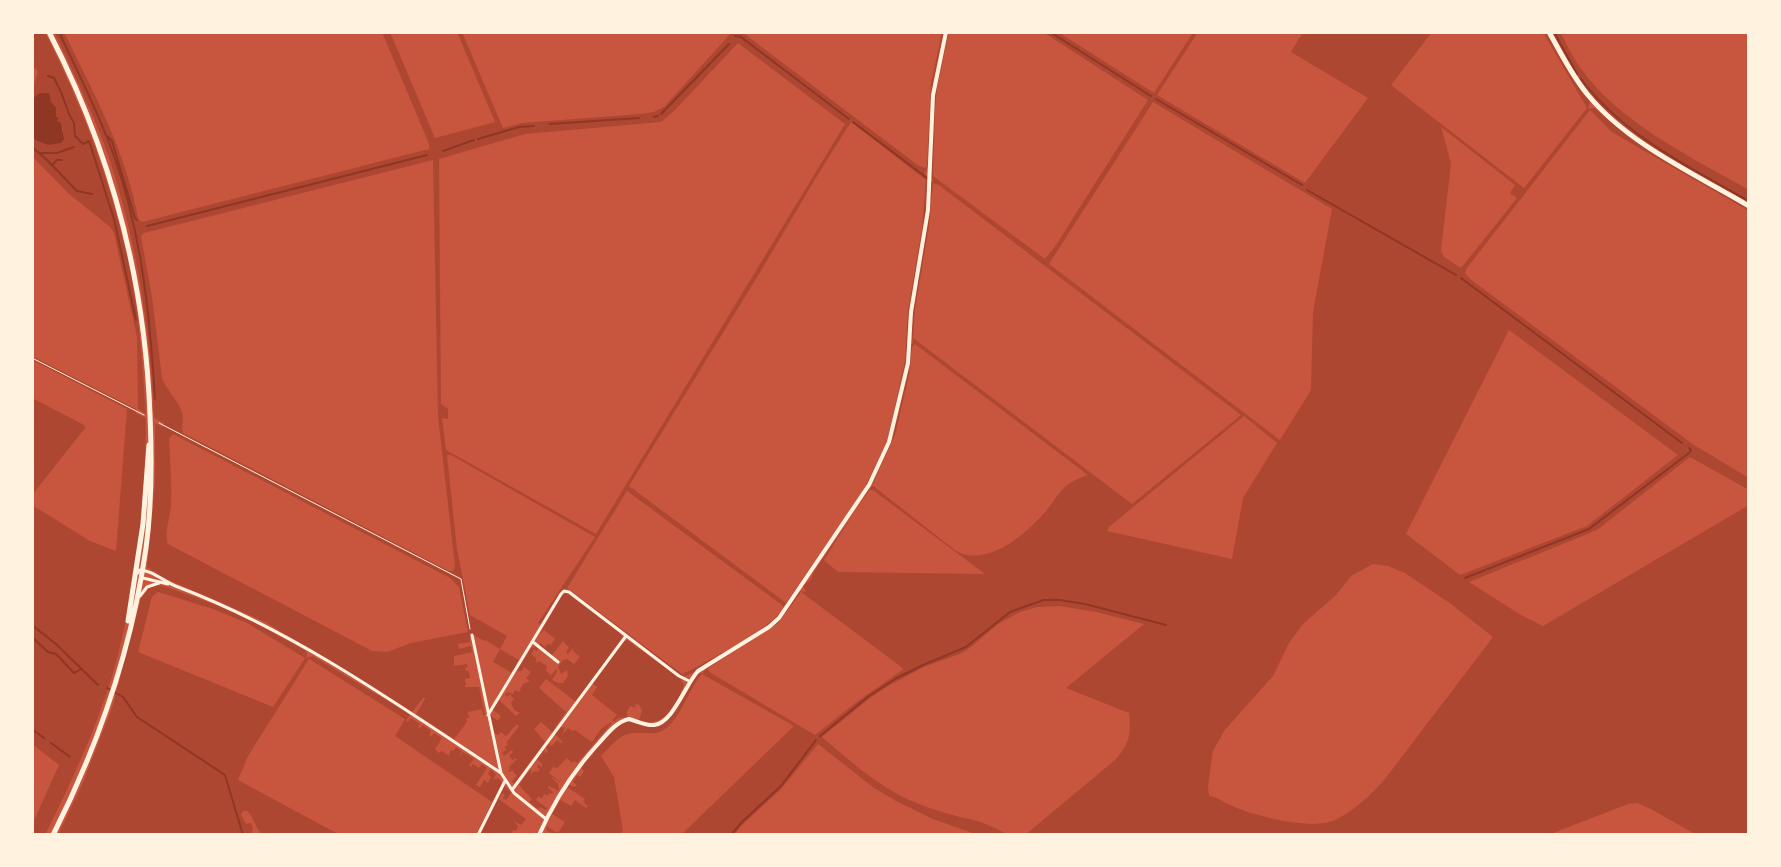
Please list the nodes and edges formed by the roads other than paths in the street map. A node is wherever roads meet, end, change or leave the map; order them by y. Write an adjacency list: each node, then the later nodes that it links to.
1 (49, 32): 5 (main road)
2 (946, 32): 14 (street)
3 (1549, 32): 4 (main road)
4 (1749, 206)
5 (140, 573): 6 (street); 7 (street); 8 (main road); 12 (main road)
6 (162, 583): 7 (street); 8 (street)
7 (168, 584): 16 (street)
8 (136, 603): 12 (main road)
9 (472, 635): 15 (street)
10 (626, 636): 11 (street); 14 (street); 18 (street)
11 (533, 642): 13 (street); 15 (street)
12 (123, 651): 20 (main road)
13 (558, 662)
14 (689, 681): 19 (street)
15 (488, 715): 16 (street)
16 (501, 773): 17 (street)
17 (505, 781): 18 (street); 21 (street)
18 (512, 790): 19 (street)
19 (546, 819): 22 (street)
20 (53, 835)
21 (478, 835)
22 (539, 835)

